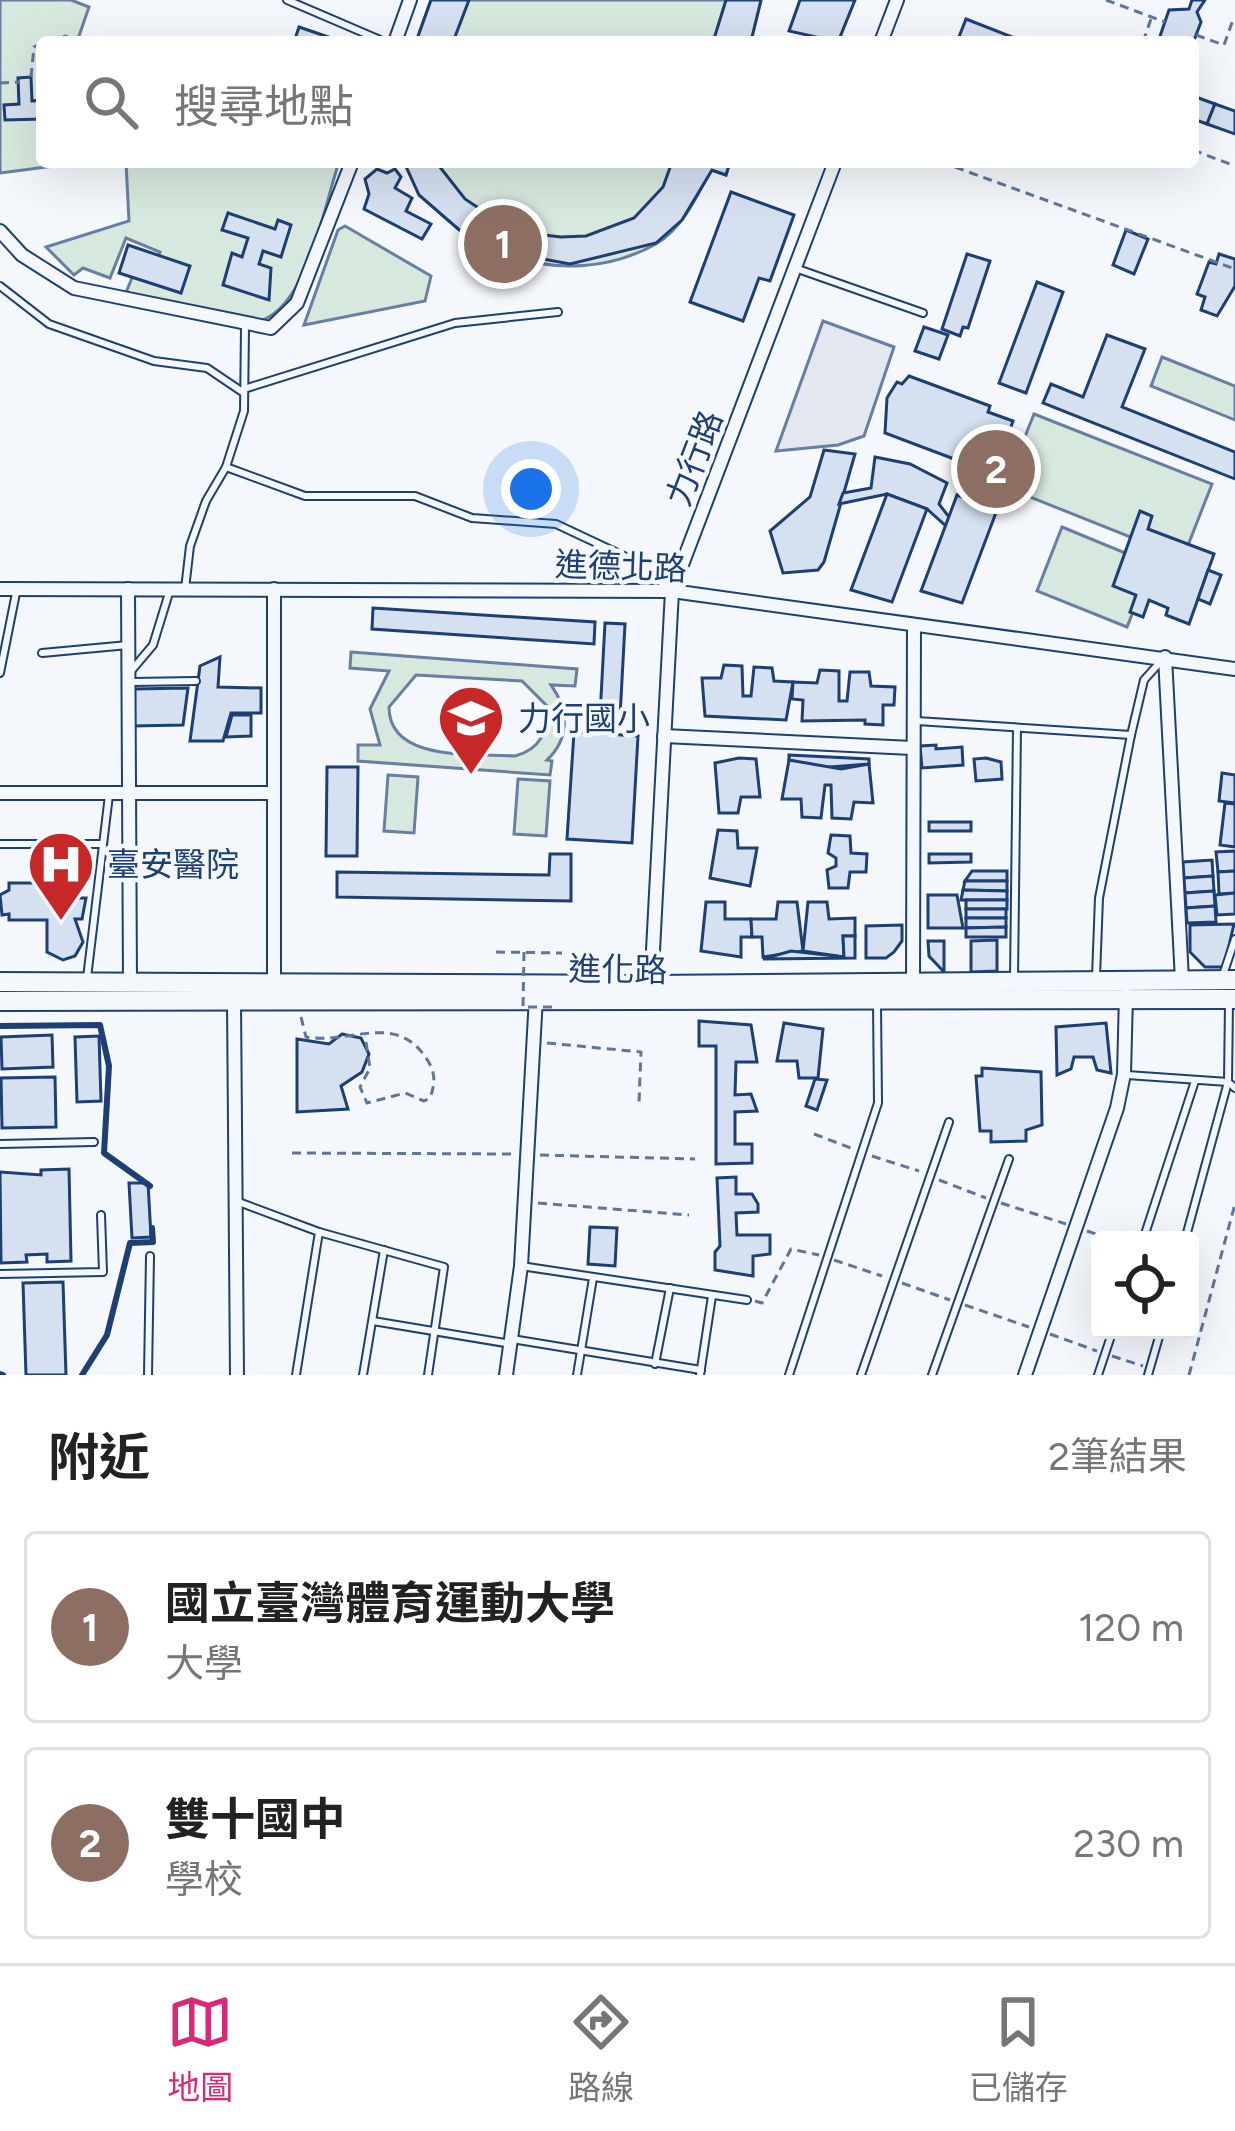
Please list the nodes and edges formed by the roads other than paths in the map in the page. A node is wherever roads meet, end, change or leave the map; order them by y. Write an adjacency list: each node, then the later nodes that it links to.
1 (287, 0): 4 (lane)
2 (410, 0): 5 (street)
3 (897, 0): 6 (street)
4 (372, 36)
5 (397, 36)
6 (883, 36)
7 (350, 168): 14 (street)
8 (833, 168): 10 (street, 力行路)
9 (0, 231): 14 (street)
10 (795, 268): 13 (lane); 22 (street, 力行路)
11 (0, 286): 15 (lane)
12 (558, 312): 15 (lane)
13 (922, 313)
14 (245, 327): 15 (lane)
15 (244, 391): 16 (lane)
16 (226, 467): 19 (lane); 22 (lane)
17 (0, 589): 18 (street, 進德北路)
18 (17, 589): 21 (street, 進德北路); 28 (lane)
19 (178, 589): 20 (street, 進德北路); 21 (street, 進德北路); 29 (lane)
20 (274, 589): 22 (street, 進德北路); 39 (street)
21 (128, 590): 24 (street)
22 (672, 591): 23 (street, 進德北路); 34 (street, 力行路)
23 (914, 625): 26 (street, 進德北路); 31 (street)
24 (128, 645): 25 (lane); 29 (street)
25 (42, 653)
26 (1165, 657): 27 (street, 進德北路); 33 (lane); 43 (street)
27 (1235, 668)
28 (0, 673)
29 (128, 678): 30 (lane); 36 (street)
30 (196, 681)
31 (913, 721): 32 (lane); 35 (street)
32 (1017, 728): 33 (lane); 49 (lane)
33 (1131, 735): 44 (lane)
34 (664, 736): 35 (street); 54 (street, 力行路)
35 (912, 748): 48 (street)
36 (128, 792): 38 (street); 39 (street); 47 (street)
37 (0, 793): 38 (street)
38 (109, 793): 41 (lane)
39 (272, 793): 50 (street)
40 (0, 844): 41 (lane)
41 (102, 844): 46 (lane)
42 (1235, 939): 52 (lane)
43 (1182, 980): 51 (main road, 進化路); 52 (main road, 進化路)
44 (1096, 981): 49 (main road, 進化路); 51 (main road, 進化路)
45 (0, 982): 46 (main road, 進化路)
46 (87, 982): 47 (main road, 進化路)
47 (130, 982): 50 (main road, 進化路)
48 (913, 982): 49 (main road, 進化路); 54 (main road, 進化路)
49 (1014, 982)
50 (274, 983): 53 (main road, 進化路); 57 (street)
51 (1126, 989): 52 (main road, 進化路); 55 (main road, 進化路); 58 (street)
52 (1230, 989): 60 (lane)
53 (536, 990): 54 (main road, 進化路); 57 (main road, 進化路); 72 (street)
54 (650, 993): 55 (main road, 進化路)
55 (877, 998): 96 (lane)
56 (0, 1001): 57 (main road, 進化路)
57 (234, 1001): 65 (street)
58 (1124, 1074): 59 (lane); 99 (street)
59 (1195, 1081): 60 (lane); 67 (lane)
60 (1232, 1085): 68 (lane)
61 (949, 1122): 97 (lane)
62 (94, 1142): 63 (lane)
63 (0, 1144)
64 (1009, 1159): 98 (lane)
65 (232, 1200): 69 (lane); 89 (street)
66 (101, 1215): 73 (lane)
67 (1146, 1231)
68 (1188, 1231)
69 (319, 1232): 70 (lane); 90 (lane)
70 (384, 1250): 78 (lane); 79 (lane)
71 (150, 1256): 88 (lane)
72 (521, 1266): 74 (lane); 82 (street)
73 (0, 1274)
74 (594, 1276): 75 (lane); 83 (lane)
75 (670, 1288): 76 (lane); 85 (lane)
76 (712, 1295): 77 (lane); 87 (lane)
77 (747, 1300)
78 (373, 1321): 79 (lane); 91 (lane)
79 (435, 1330): 82 (lane); 92 (lane)
80 (1110, 1339): 100 (lane)
81 (1158, 1339): 86 (lane)
82 (511, 1342): 83 (lane); 93 (street)
83 (581, 1352): 84 (lane); 94 (lane)
84 (644, 1362): 85 (lane); 95 (lane)
85 (656, 1364): 87 (lane)
86 (1149, 1371)
87 (700, 1372)
88 (148, 1375)
89 (237, 1375)
90 (296, 1375)
91 (363, 1375)
92 (428, 1375)
93 (506, 1375)
94 (578, 1375)
95 (642, 1375)
96 (789, 1375)
97 (861, 1375)
98 (932, 1375)
99 (1025, 1375)
100 (1098, 1375)

